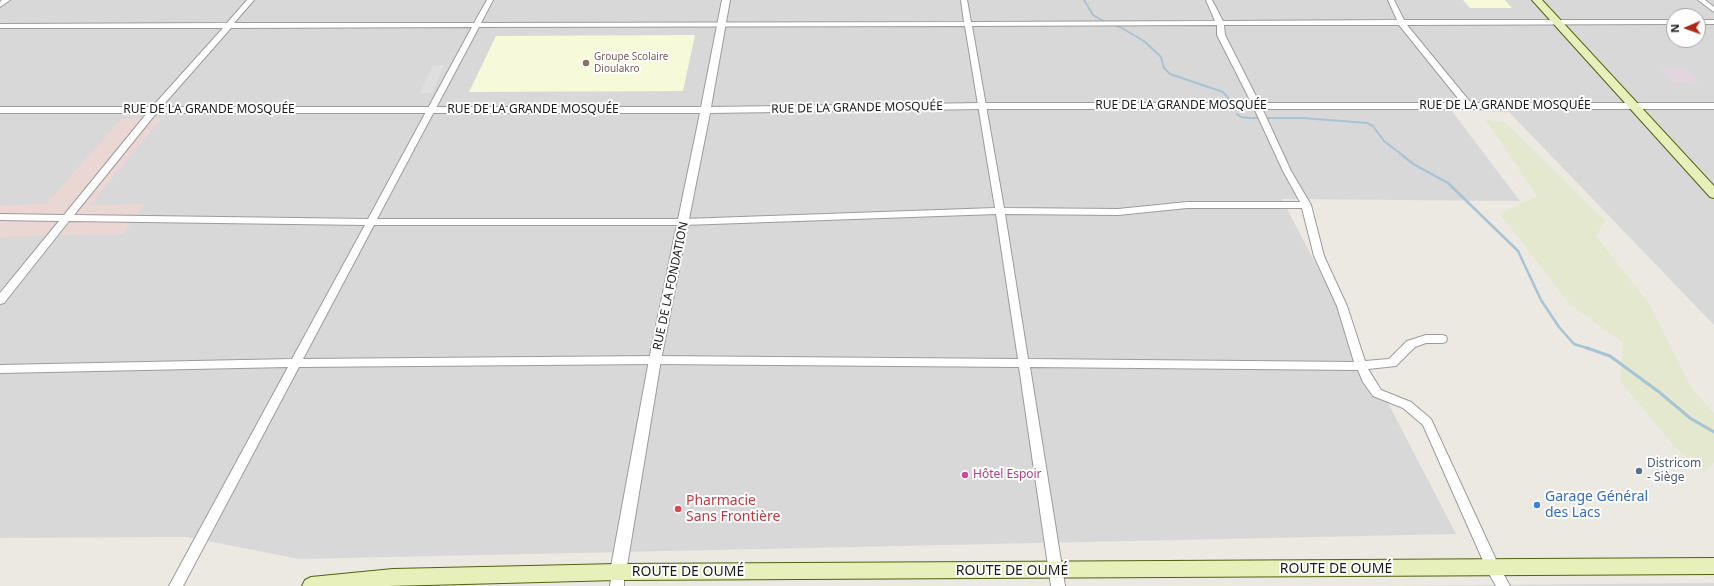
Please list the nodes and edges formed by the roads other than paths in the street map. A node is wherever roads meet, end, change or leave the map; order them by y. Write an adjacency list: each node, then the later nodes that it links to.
1 (6, 0): 10 (street)
2 (251, 0): 19 (street)
3 (490, 0): 17 (street)
4 (726, 0): 18 (street, RUE DE LA FONDATION)
5 (964, 0): 15 (street)
6 (1209, 0): 16 (street)
7 (1391, 0): 12 (street)
8 (1537, 0): 13 (main road)
9 (1701, 0): 11 (street)
10 (0, 5)
11 (1714, 10)
12 (1401, 22): 13 (street); 16 (street); 21 (street)
13 (1557, 22): 14 (street); 24 (main road)
14 (1666, 22)
15 (968, 23): 16 (street); 18 (street); 22 (street)
16 (1220, 23): 23 (street)
17 (477, 24): 18 (street); 19 (street); 28 (street)
18 (721, 24): 29 (street, RUE DE LA FONDATION)
19 (229, 25): 20 (street); 26 (street)
20 (0, 26)
21 (1468, 105): 23 (street, RUE DE LA GRANDE MOSQUÉE); 24 (street, RUE DE LA GRANDE MOSQUÉE)
22 (982, 106): 23 (street, RUE DE LA GRANDE MOSQUÉE); 29 (street, RUE DE LA GRANDE MOSQUÉE); 32 (street)
23 (1257, 106): 31 (street)
24 (1634, 106): 25 (street, RUE DE LA GRANDE MOSQUÉE); 30 (main road)
25 (1714, 106)
26 (155, 109): 27 (street, RUE DE LA GRANDE MOSQUÉE); 28 (street, RUE DE LA GRANDE MOSQUÉE); 34 (street)
27 (0, 110)
28 (430, 110): 29 (street, RUE DE LA GRANDE MOSQUÉE); 35 (street)
29 (705, 110): 36 (street, RUE DE LA FONDATION)
30 (1714, 194)
31 (1306, 205): 32 (street); 42 (street)
32 (1000, 211): 36 (street); 41 (street)
33 (0, 217): 34 (street)
34 (69, 217): 35 (street); 37 (street)
35 (372, 222): 36 (street); 40 (street)
36 (684, 222): 39 (street, RUE DE LA FONDATION)
37 (0, 300)
38 (1442, 339): 42 (street)
39 (655, 360): 40 (street); 41 (street); 47 (street, RUE DE LA FONDATION)
40 (296, 363): 43 (street); 48 (street)
41 (1025, 363): 42 (street); 46 (street)
42 (1361, 366): 45 (street)
43 (0, 369)
44 (1714, 566): 45 (main road, ROUTE DE OUMÉ)
45 (1493, 568): 46 (main road, ROUTE DE OUMÉ); 50 (street)
46 (1057, 578): 47 (main road, ROUTE DE OUMÉ)
47 (617, 579): 49 (main road, ROUTE DE OUMÉ)
48 (176, 586)
49 (311, 586)
50 (1503, 586)

